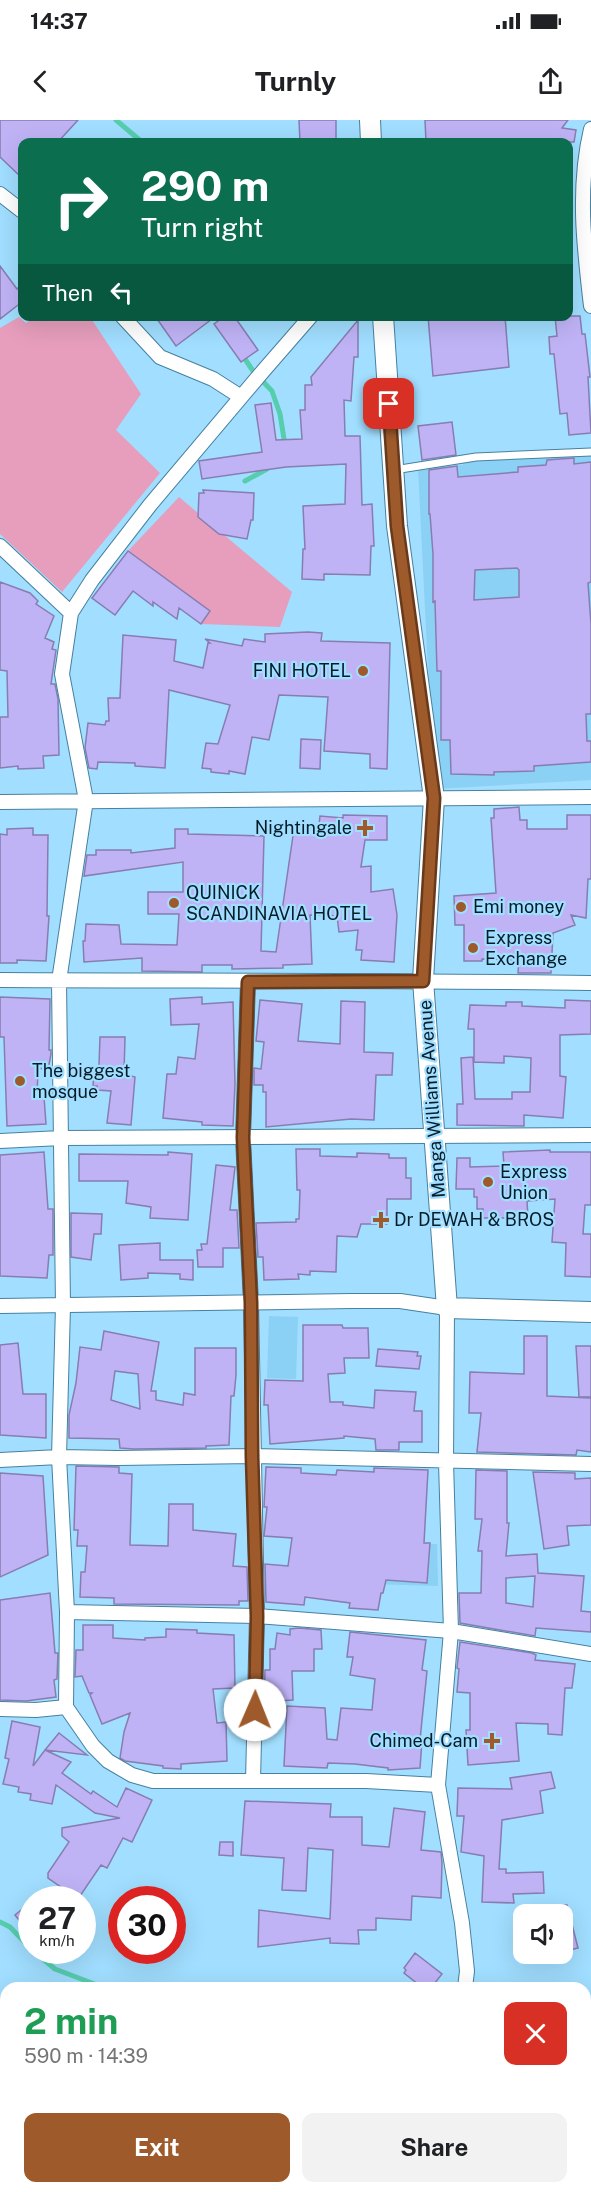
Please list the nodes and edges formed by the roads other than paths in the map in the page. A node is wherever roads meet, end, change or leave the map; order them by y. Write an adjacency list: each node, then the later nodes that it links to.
1 (370, 120): 3 (main road)
2 (591, 129): 6 (street)
3 (371, 138)
4 (0, 194): 5 (street)
5 (18, 208)
6 (591, 306)
7 (127, 321): 10 (street)
8 (307, 321): 10 (street)
9 (382, 321): 12 (main road, Manga Williams Avenue)
10 (241, 397): 14 (street)
11 (591, 452): 12 (lane)
12 (393, 470): 16 (main road, Manga Williams Avenue)
13 (0, 546): 14 (street)
14 (71, 613): 17 (street)
15 (591, 796): 16 (street)
16 (434, 798): 17 (street); 21 (main road, Manga Williams Avenue)
17 (86, 801): 18 (street); 20 (street)
18 (0, 802)
19 (0, 980): 20 (street)
20 (59, 981): 22 (street); 26 (street)
21 (423, 981): 22 (street); 23 (street); 25 (main road, Manga Williams Avenue)
22 (248, 982): 27 (street)
23 (591, 983)
24 (591, 1135): 25 (street)
25 (434, 1136): 27 (street); 32 (main road, Manga Williams Avenue)
26 (61, 1138): 27 (street); 28 (street); 31 (street)
27 (243, 1138): 29 (street)
28 (0, 1141)
29 (251, 1303): 31 (street); 32 (street); 34 (street)
30 (0, 1306): 31 (street)
31 (63, 1306): 35 (street)
32 (447, 1308): 33 (main road); 37 (street)
33 (591, 1312)
34 (252, 1456): 35 (street); 37 (street); 40 (street)
35 (59, 1457): 36 (street); 39 (street)
36 (0, 1460)
37 (446, 1462): 38 (street); 41 (street)
38 (591, 1464)
39 (67, 1612): 40 (street); 43 (street)
40 (257, 1616): 41 (street); 45 (street)
41 (451, 1631): 42 (street); 46 (street)
42 (591, 1654)
43 (66, 1707): 44 (street); 45 (street)
44 (0, 1709)
45 (253, 1781): 46 (street)
46 (438, 1785): 47 (street)
47 (466, 1982)

